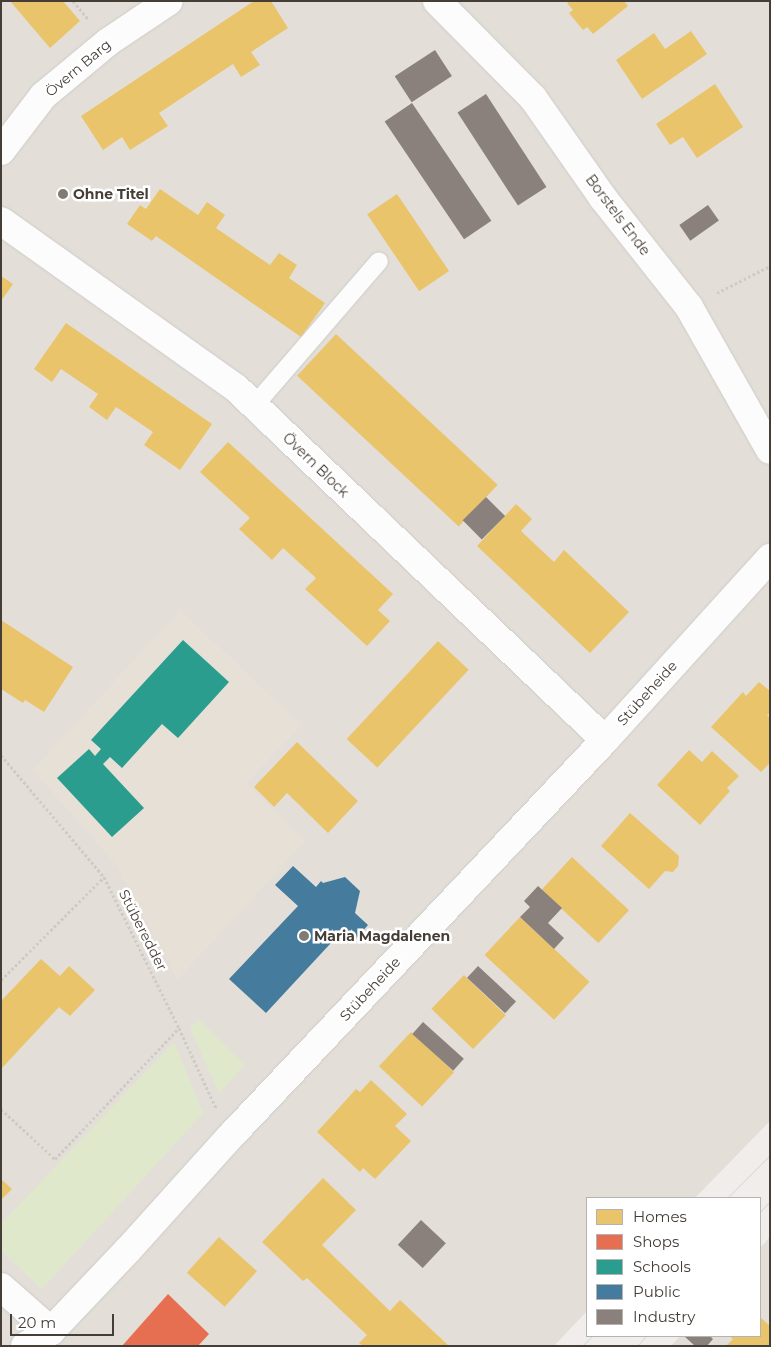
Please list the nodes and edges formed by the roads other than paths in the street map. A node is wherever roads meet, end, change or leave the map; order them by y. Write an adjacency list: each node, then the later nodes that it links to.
1 (169, 1): 3 (street, Övern Barg)
2 (437, 1): 7 (street, Borstels Ende)
3 (1, 151)
4 (1, 221): 6 (street, Övern Block)
5 (379, 261): 6 (lane)
6 (254, 406): 10 (street, Övern Block)
7 (763, 421): 8 (street, Borstels Ende)
8 (770, 450)
9 (770, 558): 10 (street, Stübeheide)
10 (605, 740): 12 (street, Stübeheide)
11 (1, 1287): 12 (street)
12 (51, 1331): 13 (street, Stübeheide)
13 (25, 1346)

